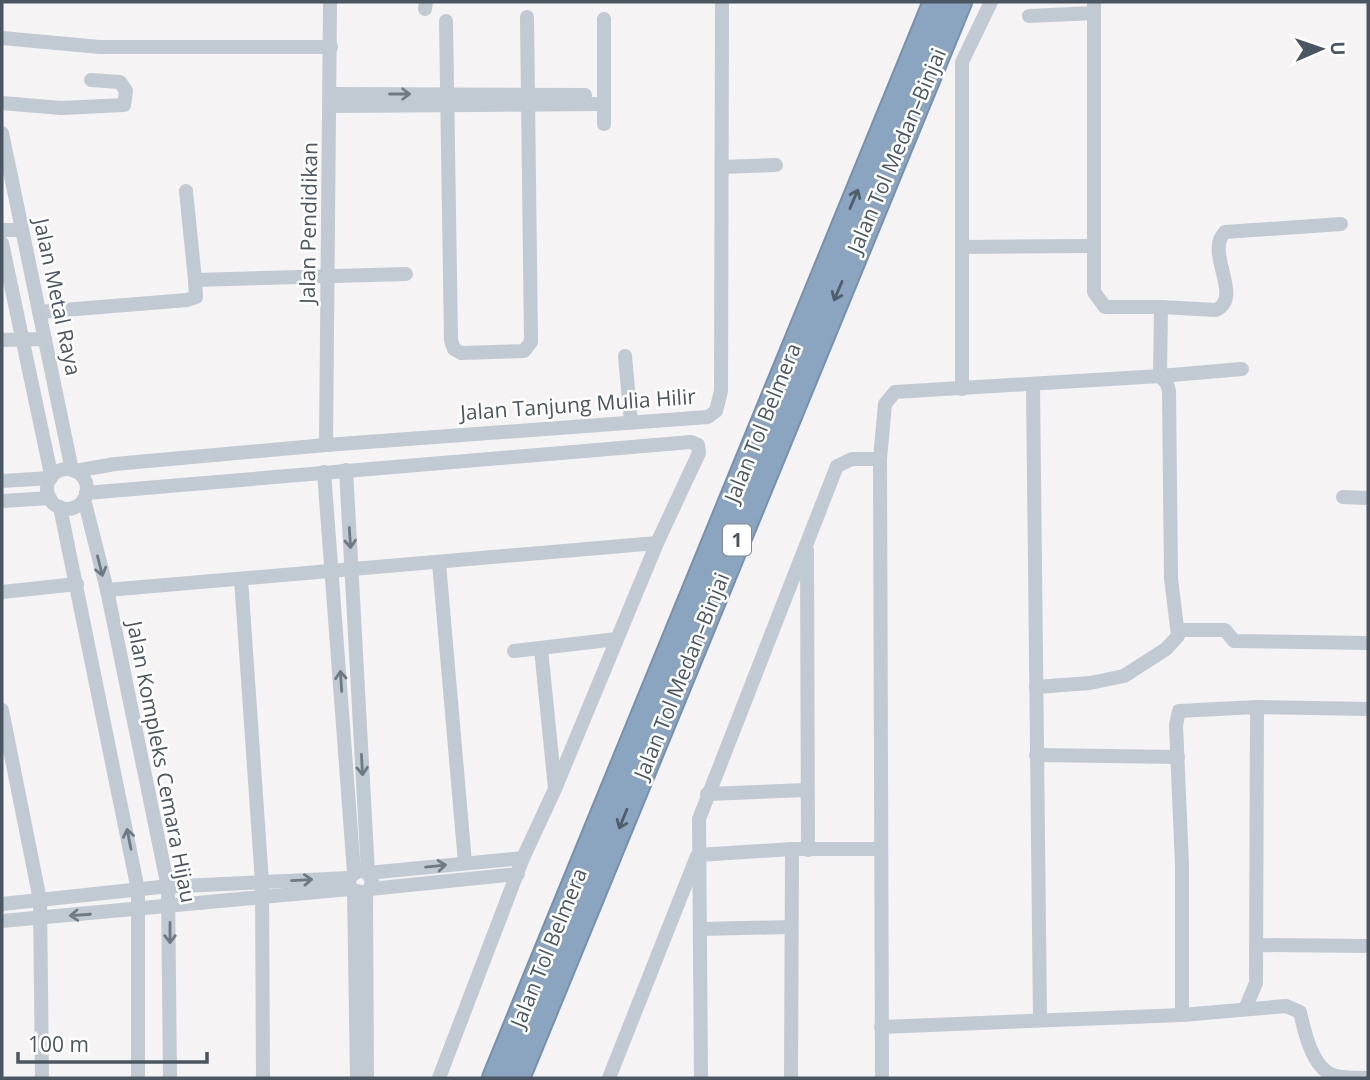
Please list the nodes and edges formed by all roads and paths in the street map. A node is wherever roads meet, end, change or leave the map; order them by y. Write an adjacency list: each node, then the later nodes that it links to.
1 (330, 2): 12 (street, Jalan Pendidikan)
2 (722, 2): 22 (street, Jalan Tanjung Mulia Hilir)
3 (936, 2): 111 (highway, Jalan Tol Belmera / 1, one-way to 3)
4 (959, 2): 112 (highway, Jalan Tol Medan–Binjai / 1, one-way to 112)
5 (991, 2): 29 (street)
6 (1094, 7): 7 (street); 28 (street)
7 (1029, 16)
8 (527, 17): 17 (street)
9 (604, 19): 14 (street)
10 (446, 21): 16 (street)
11 (2, 38): 12 (street)
12 (331, 47): 15 (street, Jalan Pendidikan)
13 (91, 80): 18 (street)
14 (604, 99): 17 (street); 19 (street)
15 (331, 100): 16 (street); 30 (street, Jalan Pendidikan)
16 (448, 100): 17 (street); 17 (street)
17 (527, 100)
18 (2, 103)
19 (604, 124)
20 (2, 133): 26 (street, Jalan Metal Raya)
21 (776, 165): 22 (street)
22 (722, 167): 42 (street, Jalan Tanjung Mulia Hilir)
23 (186, 191): 32 (street)
24 (1341, 224): 33 (street)
25 (2, 230): 26 (street)
26 (21, 230): 34 (street, Jalan Metal Raya)
27 (2, 243): 36 (street)
28 (1094, 246): 29 (street); 33 (street)
29 (963, 247): 41 (street)
30 (329, 274): 31 (street); 32 (street); 43 (street, Jalan Pendidikan)
31 (406, 274)
32 (195, 280): 34 (street)
33 (1161, 307): 39 (street)
34 (39, 312): 36 (street, Jalan Metal Raya)
35 (2, 340): 36 (street)
36 (34, 340): 45 (street, Jalan Metal Raya); 48 (street)
37 (625, 356): 42 (street)
38 (1242, 369): 39 (street)
39 (1160, 376): 40 (street); 64 (street)
40 (1033, 386): 41 (street); 69 (street)
41 (962, 388): 44 (street)
42 (631, 422): 43 (street, Jalan Tanjung Mulia Hilir)
43 (326, 445): 45 (street, Jalan Tanjung Mulia Hilir)
44 (880, 459): 56 (street); 79 (street)
45 (74, 470): 48 (street); 50 (street)
46 (345, 470): 47 (street); 55 (street); 58 (street, one-way to 58)
47 (324, 472): 50 (street); 59 (street)
48 (51, 476): 49 (street); 54 (street)
49 (2, 481)
50 (85, 496): 54 (street); 62 (street, Jalan Kompleks Cemara Hijau, one-way to 62)
51 (1343, 497): 52 (street)
52 (1368, 498)
53 (2, 501): 54 (street)
54 (55, 503): 61 (street)
55 (657, 543): 57 (street); 65 (street)
56 (807, 543): 76 (street); 77 (street)
57 (439, 563): 58 (street); 83 (street)
58 (352, 569): 59 (street); 86 (street, one-way to 86)
59 (333, 570): 60 (street); 86 (street, one-way to 59)
60 (241, 579): 62 (street); 85 (street)
61 (77, 584): 63 (street); 88 (street, one-way to 61)
62 (107, 590): 87 (street, Jalan Kompleks Cemara Hijau)
63 (2, 592)
64 (1179, 630): 66 (street); 69 (street)
65 (618, 639): 67 (street); 75 (street)
66 (1368, 643)
67 (541, 649): 68 (street); 75 (street)
68 (514, 651)
69 (1036, 687): 73 (street)
70 (1257, 707): 71 (street); 74 (street); 98 (street)
71 (1368, 709)
72 (2, 710): 90 (street)
73 (1036, 755): 74 (street); 102 (street)
74 (1178, 757): 101 (street)
75 (555, 789): 82 (street)
76 (806, 790): 77 (street); 80 (street)
77 (707, 794): 81 (street)
78 (792, 849): 80 (street); 81 (street); 96 (street)
79 (880, 849): 80 (street); 103 (street)
80 (808, 850)
81 (698, 855): 97 (street); 113 (street)
82 (523, 858): 83 (street); 84 (street)
83 (465, 863): 86 (street, one-way to 83)
84 (517, 874): 86 (street); 110 (street)
85 (262, 882): 86 (street, one-way to 86); 87 (street); 89 (street)
86 (359, 884): 89 (street); 108 (street); 109 (street)
87 (164, 887): 88 (street); 92 (street, Jalan Kompleks Cemara Hijau)
88 (142, 889): 90 (street); 93 (street)
89 (262, 898): 92 (street); 107 (street)
90 (40, 900): 91 (street); 94 (street)
91 (2, 904)
92 (167, 908): 93 (street); 106 (street, Jalan Kompleks Cemara Hijau, one-way to 106)
93 (143, 911): 94 (street, one-way to 94); 105 (street)
94 (41, 919): 95 (street); 104 (street)
95 (2, 922)
96 (791, 927): 97 (street); 115 (street)
97 (701, 929): 114 (street)
98 (1258, 945): 99 (street); 100 (street)
99 (1368, 946)
100 (1245, 1009): 101 (street); 117 (street)
101 (1182, 1015): 102 (street)
102 (1040, 1019): 103 (street)
103 (881, 1027): 116 (street)
104 (42, 1078)
105 (138, 1078)
106 (170, 1078)
107 (263, 1078)
108 (357, 1078)
109 (367, 1078)
110 (439, 1078)
111 (495, 1078)
112 (517, 1078)
113 (609, 1078)
114 (701, 1078)
115 (791, 1078)
116 (882, 1078)
117 (1367, 1078)

